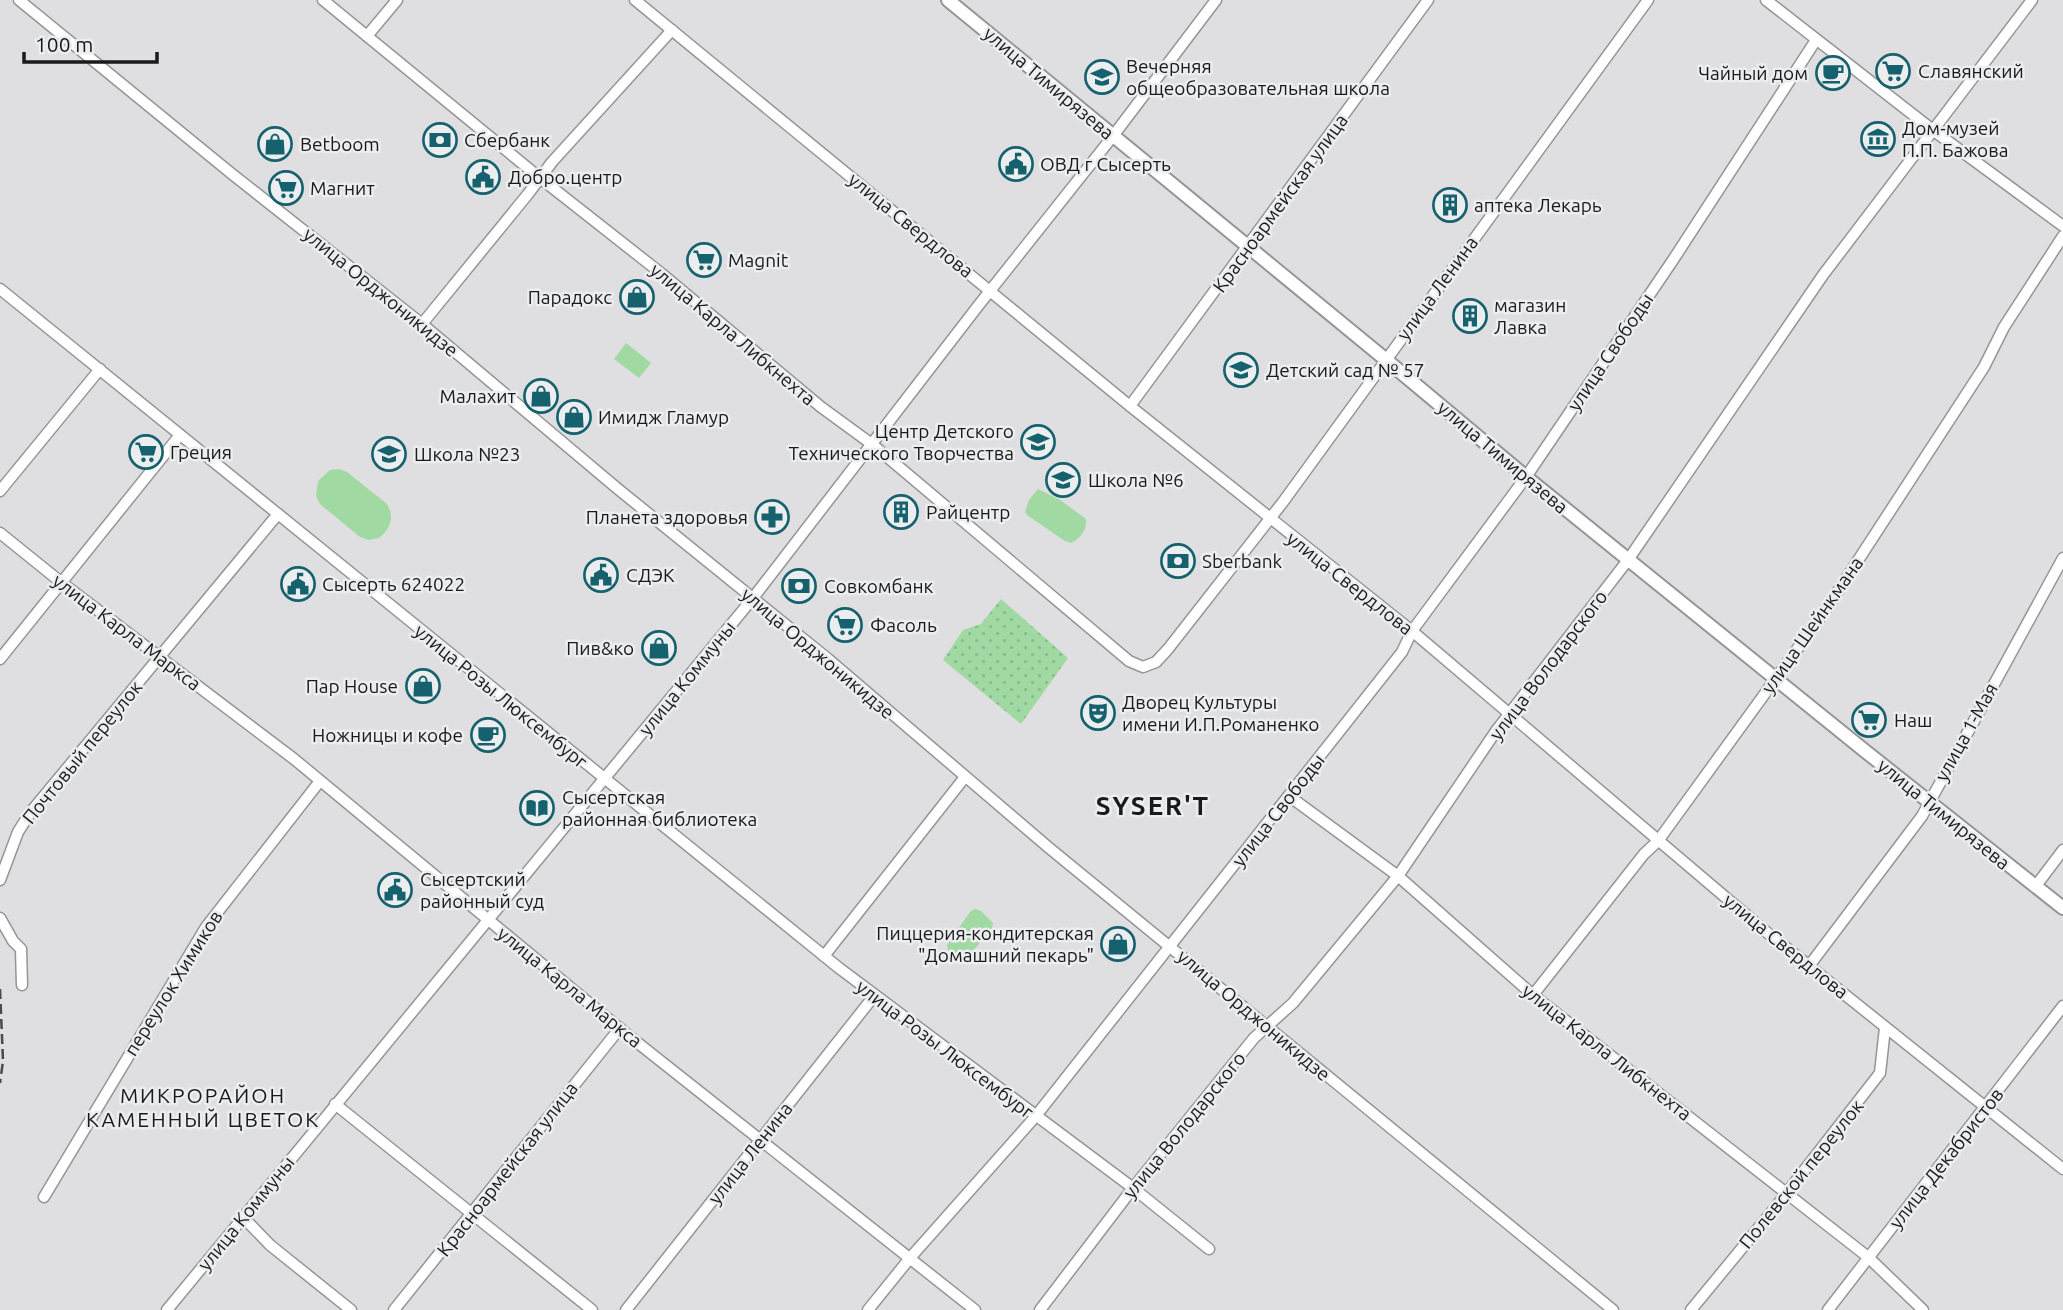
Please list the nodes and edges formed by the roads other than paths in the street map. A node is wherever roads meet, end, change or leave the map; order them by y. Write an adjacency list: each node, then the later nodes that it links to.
1 (19, 0): 22 (street, улица Орджоникидзе)
2 (323, 0): 12 (street, улица Карла Либкнехта)
3 (397, 0): 12 (street)
4 (635, 0): 11 (street, улица Свердлова)
5 (948, 0): 15 (main road, улица Тимирязева)
6 (1428, 0): 19 (street, Красноармейская улица)
7 (1648, 0): 23 (street, улица Ленина)
8 (1766, 0): 13 (street)
9 (2032, 0): 14 (street, улица Володарского)
10 (1213, 1): 15 (street, улица Коммуны)
11 (672, 30): 16 (street); 21 (street, улица Свердлова)
12 (368, 36): 16 (street, улица Карла Либкнехта)
13 (1816, 40): 14 (street); 28 (street, улица Свободы)
14 (1934, 131): 17 (street); 34 (street, улица Володарского)
15 (1113, 136): 19 (main road, улица Тимирязева); 21 (street, улица Коммуны)
16 (540, 178): 22 (street); 27 (street, улица Карла Либкнехта)
17 (2063, 226)
18 (2063, 236): 41 (street, улица Шейнкмана)
19 (1248, 246): 23 (main road, улица Тимирязева); 25 (street, Красноармейская улица)
20 (0, 289): 24 (street, улица Розы Люксембург)
21 (990, 290): 25 (street, улица Свердлова); 27 (street, улица Коммуны)
22 (422, 324): 36 (street, улица Орджоникидзе)
23 (1385, 359): 28 (main road, улица Тимирязева); 31 (street, улица Ленина)
24 (100, 369): 26 (street, улица Розы Люксембург); 29 (street)
25 (1130, 406): 31 (street, улица Свердлова)
26 (180, 435): 30 (street, улица Розы Люксембург); 35 (street)
27 (873, 445): 36 (street, улица Коммуны); 40 (street, улица Карла Либкнехта)
28 (1526, 477): 34 (main road, улица Тимирязева); 37 (street, улица Свободы)
29 (0, 491)
30 (278, 514): 38 (street, Почтовый переулок); 44 (street, улица Розы Люксембург)
31 (1270, 519): 37 (street, улица Свердлова); 40 (street, улица Ленина)
32 (0, 533): 35 (street, улица Карла Маркса)
33 (2063, 558): 47 (street, улица 1-Мая)
34 (1628, 560): 41 (main road, улица Тимирязева); 42 (street, улица Володарского)
35 (62, 583): 38 (street, улица Карла Маркса); 39 (street)
36 (753, 598): 43 (street, улица Орджоникидзе); 44 (street, улица Коммуны)
37 (1412, 631): 42 (street, улица Свердлова); 46 (street, улица Свободы)
38 (159, 656): 45 (street, улица Карла Маркса); 51 (street, Почтовый переулок)
39 (0, 659)
40 (1143, 667)
41 (1774, 678): 47 (main road, улица Тимирязева); 48 (street, улица Шейнкмана)
42 (1510, 713): 48 (street, улица Свердлова); 50 (street, улица Володарского)
43 (965, 777): 56 (street, улица Орджоникидзе); 57 (street)
44 (604, 780): 55 (street, улица Коммуны); 57 (street, улица Розы Люксембург)
45 (320, 781): 55 (street, улица Карла Маркса); 73 (street, переулок Химиков)
46 (1289, 796): 50 (street, улица Карла Либкнехта); 56 (street, улица Свободы)
47 (1929, 803): 52 (main road, улица Тимирязева); 58 (street, улица 1-Мая)
48 (1658, 841): 58 (street, улица Свердлова); 60 (street, улица Шейнкмана)
49 (2063, 850): 52 (street)
50 (1398, 876): 60 (street, улица Карла Либкнехта); 63 (street, улица Володарского)
51 (0, 880)
52 (2035, 887): 53 (main road, улица Тимирязева)
53 (2063, 908)
54 (0, 918): 59 (street)
55 (488, 920): 65 (street, улица Карла Маркса); 66 (street, улица Коммуны)
56 (1171, 947): 63 (street, улица Орджоникидзе); 68 (street, улица Свободы)
57 (824, 956): 61 (street, улица Розы Люксембург)
58 (1809, 966): 64 (street, улица Свердлова)
59 (22, 985)
60 (1533, 995): 72 (street, улица Карла Либкнехта)
61 (874, 996): 68 (street, улица Розы Люксембург); 69 (street, улица Ленина)
62 (2063, 1006): 67 (street, улица Декабристов)
63 (1265, 1026): 71 (street, улица Володарского); 87 (street, улица Орджоникидзе)
64 (1885, 1027): 67 (street, улица Свердлова); 72 (street, Полевской переулок)
65 (620, 1028): 69 (street, улица Карла Маркса); 74 (street, Красноармейская улица)
66 (335, 1104): 74 (street); 75 (street, улица Коммуны)
67 (1986, 1107): 70 (street, улица Свердлова); 77 (street, улица Декабристов)
68 (1035, 1117): 71 (street, улица Розы Люксембург); 78 (street, улица Свободы)
69 (761, 1140): 78 (street, улица Карла Маркса); 83 (street, улица Ленина)
70 (2063, 1169)
71 (1133, 1188): 76 (street, улица Розы Люксембург); 86 (street, улица Володарского)
72 (1785, 1194): 77 (street, улица Карла Либкнехта); 88 (street, Полевской переулок)
73 (44, 1197)
74 (472, 1215): 81 (street, Красноармейская улица); 82 (street)
75 (243, 1217): 79 (street, улица Коммуны); 80 (street)
76 (1209, 1249)
77 (1868, 1257): 89 (street, улица Декабристов); 90 (street, улица Карла Либкнехта)
78 (910, 1258): 84 (street, улица Свободы); 85 (street, улица Карла Маркса)
79 (167, 1310)
80 (351, 1310)
81 (394, 1310)
82 (592, 1310)
83 (626, 1310)
84 (868, 1310)
85 (975, 1310)
86 (1040, 1310)
87 (1613, 1310)
88 (1691, 1310)
89 (1828, 1310)
90 (1923, 1310)

